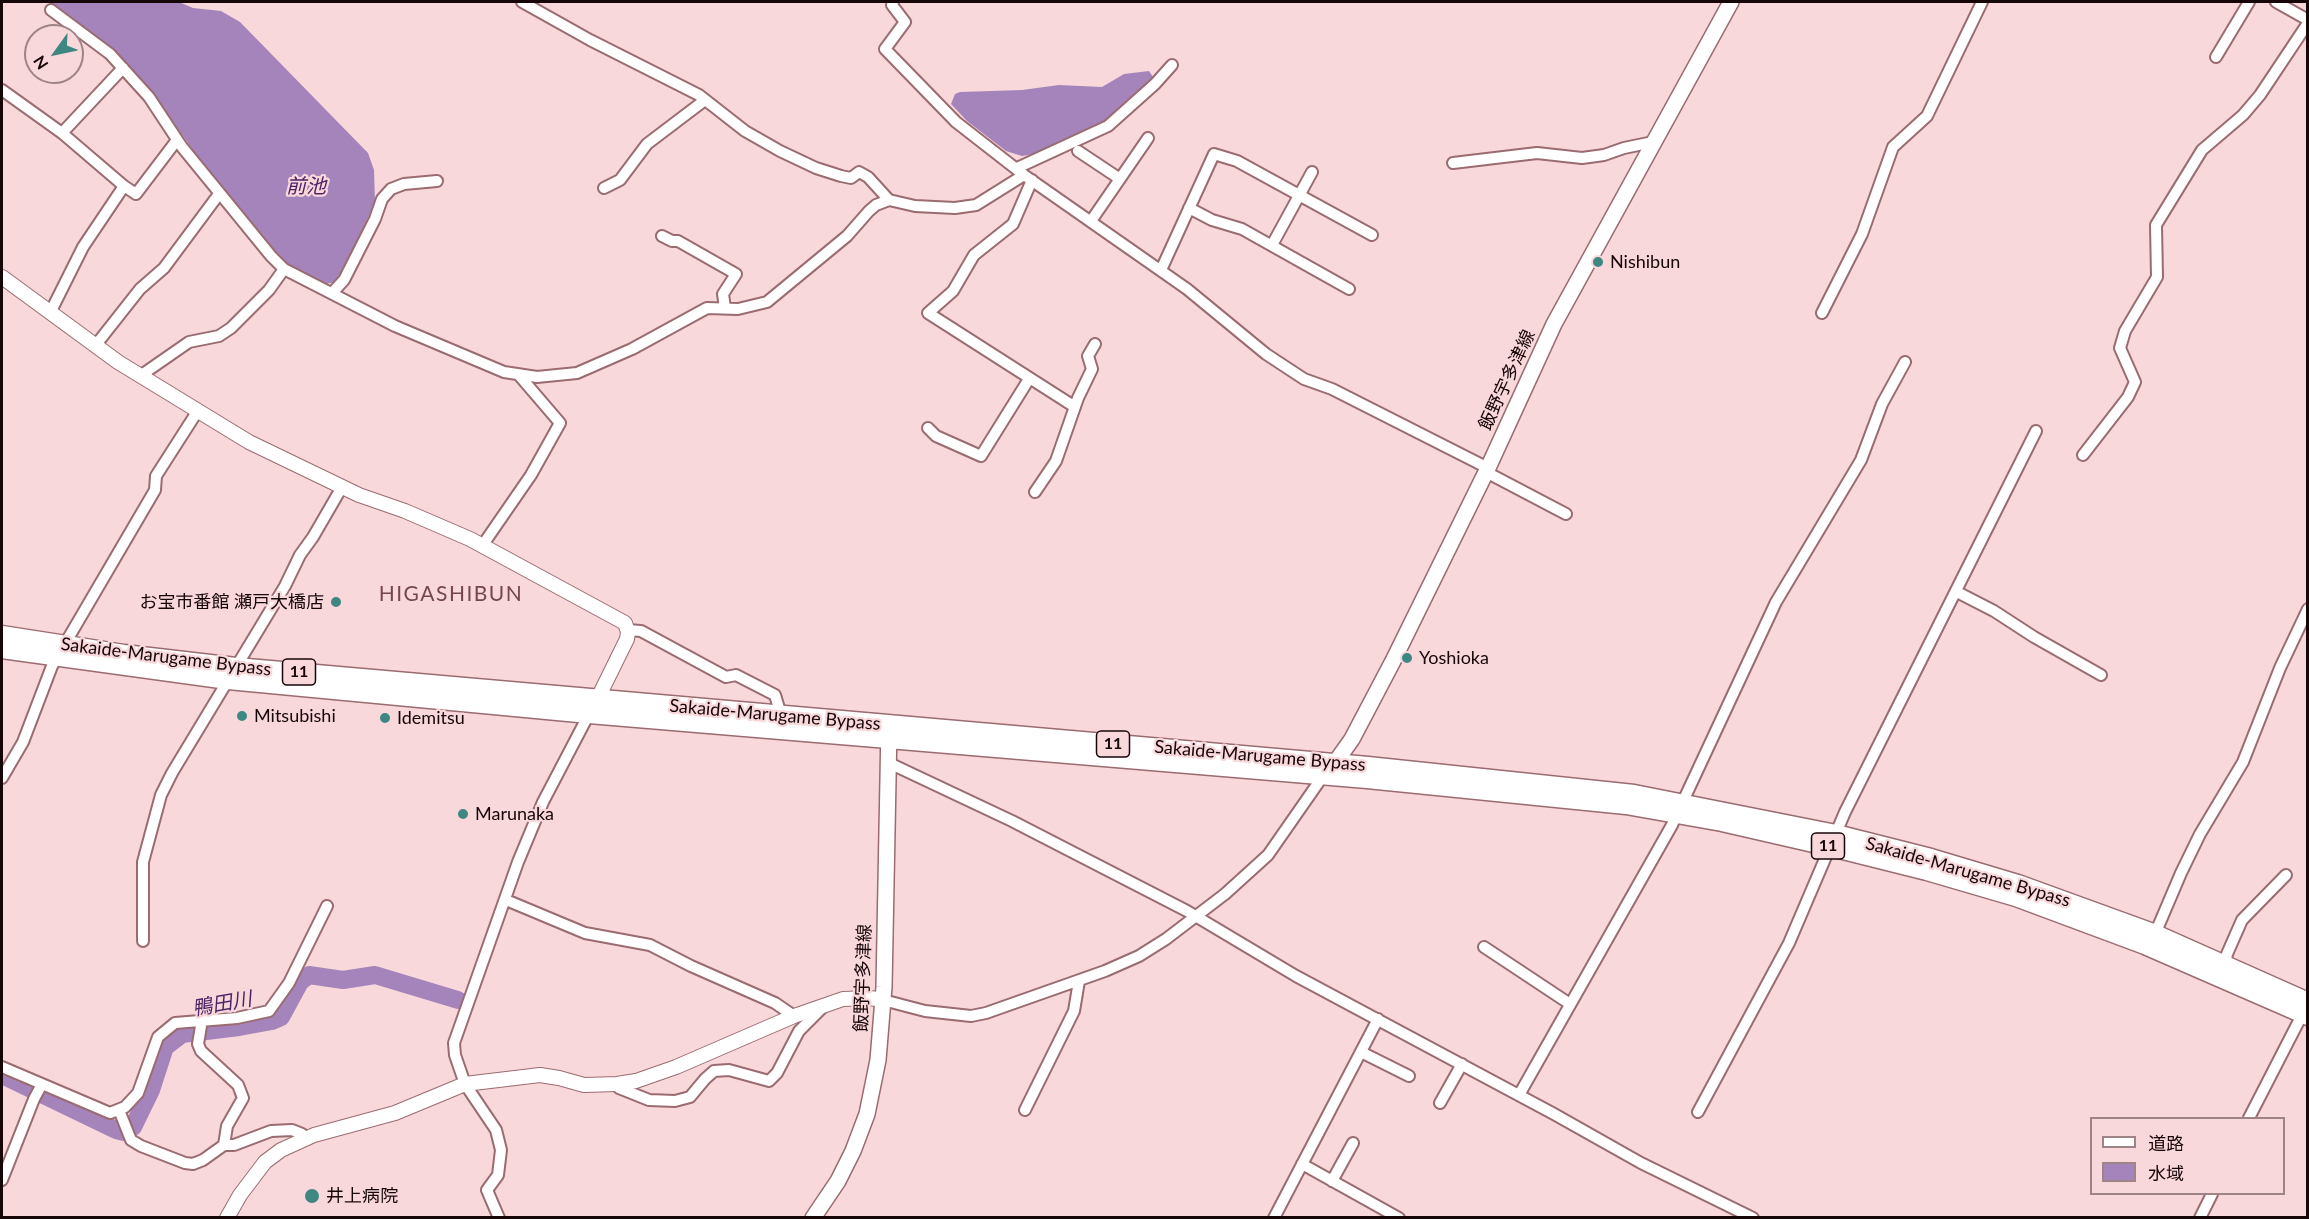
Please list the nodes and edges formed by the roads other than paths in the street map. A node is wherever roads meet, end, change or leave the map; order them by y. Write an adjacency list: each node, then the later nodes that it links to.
1 (522, 2): 13 (street)
2 (893, 2): 21 (street)
3 (1731, 2): 17 (main road, 飯野宇多津線)
4 (1982, 2): 41 (street)
5 (2249, 2): 9 (street)
6 (2276, 2): 8 (street)
7 (51, 10): 11 (street)
8 (2307, 22): 52 (street)
9 (2216, 57)
10 (1172, 65): 21 (street)
11 (123, 68): 14 (street); 16 (street)
12 (2, 90): 14 (street)
13 (705, 100): 25 (street); 28 (street)
14 (62, 133): 24 (street)
15 (1148, 138): 22 (street)
16 (177, 140): 24 (street); 26 (street)
17 (1653, 142): 19 (street); 53 (main road, 飯野宇多津線)
18 (1078, 151): 22 (street)
19 (1453, 163)
20 (1312, 172): 27 (street)
21 (1025, 175): 28 (street); 30 (street); 47 (street)
22 (1120, 179): 30 (street)
23 (437, 181): 38 (street)
24 (124, 186): 40 (street)
25 (604, 188)
26 (219, 194): 34 (street); 43 (street)
27 (1299, 196): 29 (street); 32 (street); 33 (street)
28 (889, 200): 39 (street)
29 (1189, 208): 33 (street); 35 (street)
30 (1091, 221): 35 (street)
31 (662, 236): 39 (street)
32 (1371, 236)
33 (1272, 246): 37 (street)
34 (284, 269): 38 (street); 46 (street)
35 (1161, 270): 53 (street)
36 (2, 277): 40 (street)
37 (1349, 289)
38 (332, 293): 45 (street)
39 (725, 308): 45 (street)
40 (50, 313): 43 (street)
41 (1822, 313)
42 (1095, 344): 48 (street)
43 (94, 345): 46 (street)
44 (1905, 362): 72 (street)
45 (518, 374): 57 (street)
46 (140, 376): 49 (street)
47 (1029, 379): 48 (street); 50 (street)
48 (1075, 408): 55 (street)
49 (197, 412): 54 (street); 63 (street)
50 (928, 428)
51 (2036, 431): 58 (street)
52 (2083, 456)
53 (1487, 470): 56 (street); 70 (main road, 飯野宇多津線)
54 (342, 487): 57 (street); 64 (street)
55 (1035, 492)
56 (1566, 514)
57 (482, 546): 60 (street)
58 (1957, 592): 65 (street); 73 (street)
59 (2307, 609): 79 (street)
60 (627, 630): 66 (street); 67 (street)
61 (2, 635): 63 (highway, Sakaide-Marugame Bypass / 11)
62 (2, 649): 63 (highway, Sakaide-Marugame Bypass / 11)
63 (61, 652): 64 (highway, Sakaide-Marugame Bypass / 11); 71 (street)
64 (232, 674): 66 (highway, Sakaide-Marugame Bypass / 11); 78 (street)
65 (2101, 675)
66 (593, 707): 67 (highway, Sakaide-Marugame Bypass / 11); 68 (highway, Sakaide-Marugame Bypass / 11); 75 (street)
67 (781, 715): 68 (highway, Sakaide-Marugame Bypass / 11)
68 (889, 732): 69 (main road, 飯野宇多津線); 70 (highway, Sakaide-Marugame Bypass / 11)
69 (889, 763): 77 (street); 83 (main road, 飯野宇多津線)
70 (1330, 770): 72 (highway, Sakaide-Marugame Bypass / 11); 77 (street)
71 (2, 778)
72 (1680, 809): 73 (highway, Sakaide-Marugame Bypass / 11); 84 (street)
73 (1833, 840): 79 (highway, Sakaide-Marugame Bypass / 11); 101 (street)
74 (2286, 875): 81 (street)
75 (506, 900): 87 (street); 95 (street)
76 (327, 906): 88 (street)
77 (1194, 915): 82 (street); 89 (street)
78 (143, 941)
79 (2146, 943): 81 (highway, Sakaide-Marugame Bypass / 11); 86 (highway, Sakaide-Marugame Bypass / 11)
80 (1484, 947): 84 (street)
81 (2225, 964): 86 (highway, Sakaide-Marugame Bypass / 11)
82 (1079, 981): 83 (street); 100 (street)
83 (883, 1000): 85 (street); 112 (main road, 飯野宇多津線)
84 (1570, 1004): 97 (street)
85 (824, 1006): 87 (street); 96 (street)
86 (2306, 1009): 102 (street)
87 (794, 1016): 96 (street)
88 (202, 1020): 99 (street); 105 (street)
89 (1378, 1020): 90 (street); 91 (street)
90 (1361, 1052): 93 (street); 106 (street)
91 (1462, 1064): 97 (street); 98 (street)
92 (2, 1067): 94 (street)
93 (1409, 1076)
94 (42, 1084): 99 (street); 107 (street)
95 (465, 1084): 96 (street); 103 (street); 111 (street)
96 (617, 1084)
97 (1519, 1095): 115 (street)
98 (1440, 1102)
99 (119, 1110): 105 (street)
100 (1025, 1110)
101 (1698, 1112)
102 (2250, 1117)
103 (306, 1138): 105 (street); 110 (street)
104 (1353, 1143): 108 (street)
105 (224, 1145)
106 (1302, 1164): 108 (street); 113 (street)
107 (2, 1180)
108 (1332, 1181): 114 (street)
109 (2212, 1195): 116 (street)
110 (227, 1218)
111 (499, 1218)
112 (813, 1218)
113 (1274, 1218)
114 (1399, 1218)
115 (1753, 1218)
116 (2200, 1218)

